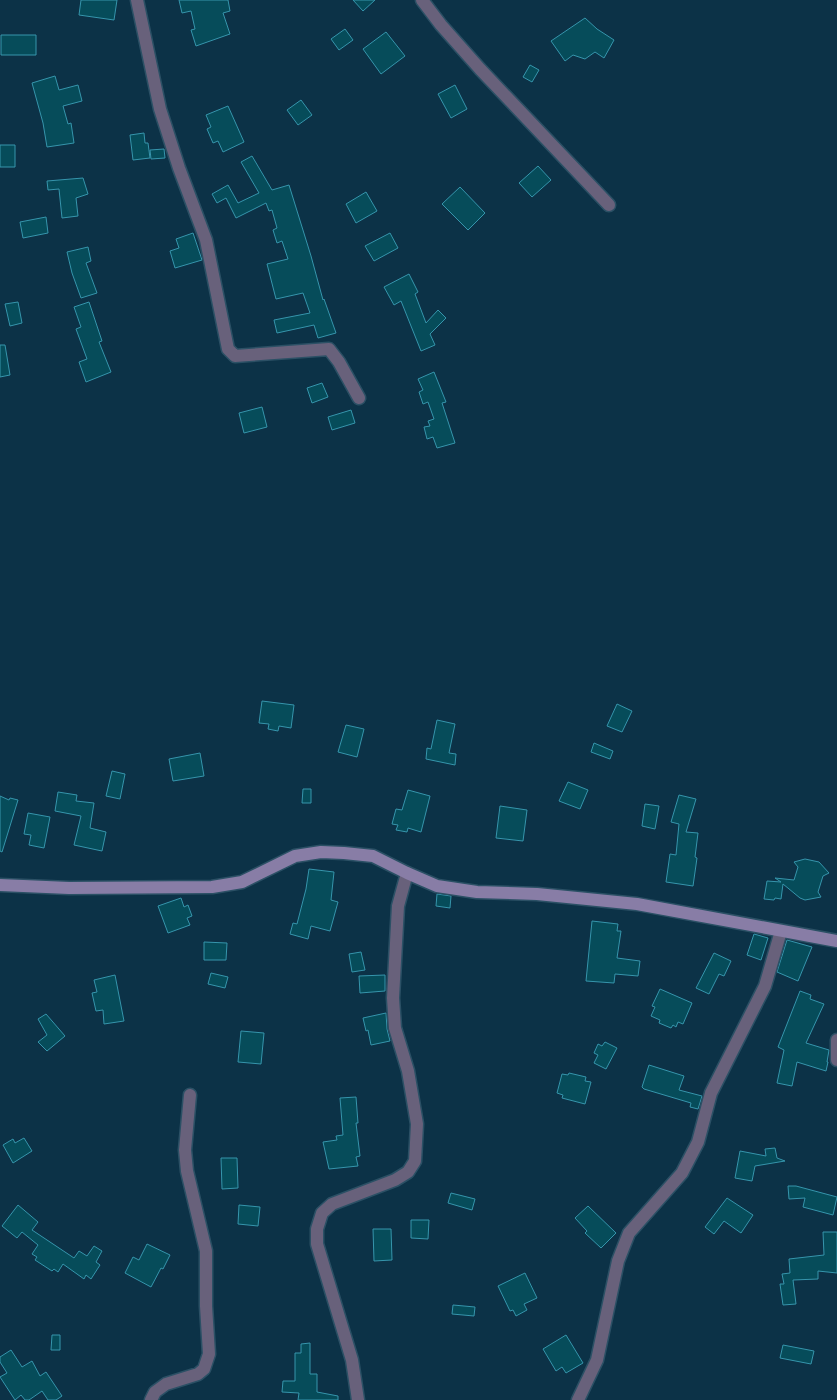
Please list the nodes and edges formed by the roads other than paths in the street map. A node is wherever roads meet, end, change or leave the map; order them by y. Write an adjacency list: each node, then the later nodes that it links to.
1 (137, 0): 4 (street)
2 (422, 0): 3 (street)
3 (610, 205)
4 (359, 398)
5 (407, 873): 6 (street); 7 (street); 13 (street)
6 (0, 885)
7 (780, 931): 8 (street); 14 (street)
8 (837, 941)
9 (837, 1040): 10 (street)
10 (837, 1060)
11 (190, 1095): 12 (street)
12 (151, 1400)
13 (358, 1400)
14 (578, 1400)

